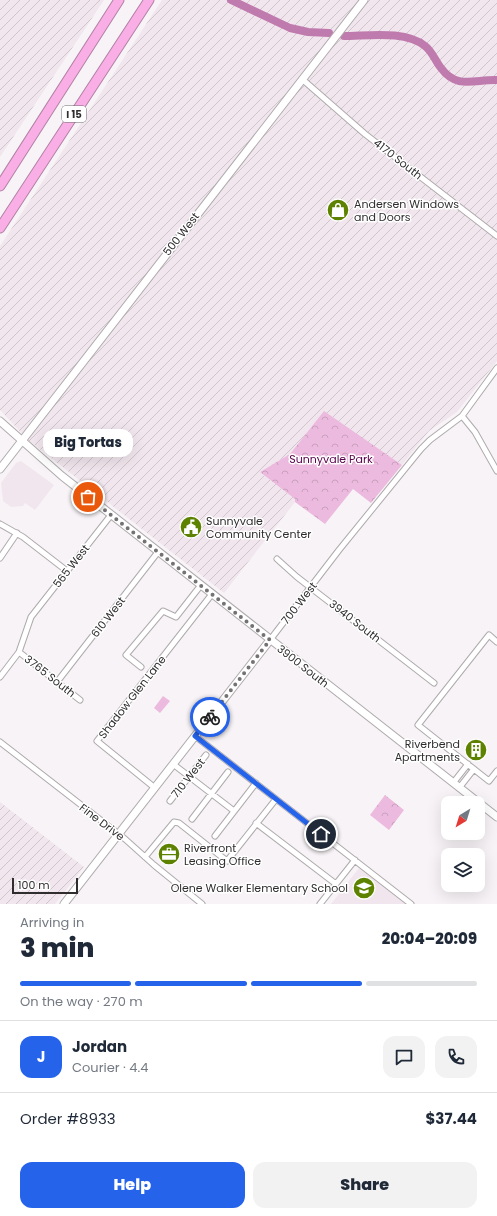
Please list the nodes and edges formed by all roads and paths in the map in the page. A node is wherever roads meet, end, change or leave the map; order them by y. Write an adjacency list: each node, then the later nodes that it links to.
1 (119, 0): 5 (highway, I 15)
2 (149, 0): 6 (highway, I 15)
3 (364, 0): 4 (main road, 500 West)
4 (302, 79): 7 (street, 4170 South); 11 (main road, 500 West)
5 (0, 186)
6 (0, 228)
7 (497, 236)
8 (497, 368): 9 (street, 700 West)
9 (462, 416): 13 (street); 22 (street, 700 West)
10 (0, 421): 11 (main road, 3900 South)
11 (21, 441): 12 (main road, 500 West); 14 (main road, 3900 South)
12 (0, 469)
13 (497, 471)
14 (110, 514): 17 (main road, 3900 South); 20 (street, 565 West)
15 (0, 524): 16 (street)
16 (17, 533): 18 (street); 20 (street)
17 (158, 552): 21 (main road, 3900 South); 29 (street, 610 West)
18 (0, 558)
19 (277, 559): 22 (street, 3940 South)
20 (67, 571): 26 (street, 565 West)
21 (201, 585): 23 (main road, 3900 South); 27 (street)
22 (311, 588): 24 (street, 700 West); 30 (street, 3940 South)
23 (212, 594): 24 (main road, 3900 South); 43 (street, Shadow Glen Lane)
24 (270, 640): 32 (main road, 700 West); 42 (main road, 3900 South)
25 (497, 642): 36 (street)
26 (19, 652): 28 (street, 565 West); 29 (street, 3765 South)
27 (141, 667)
28 (0, 677)
29 (58, 682): 31 (street, 3765 South)
30 (434, 683)
31 (80, 700)
32 (195, 736): 35 (main road, 700 West); 41 (street)
33 (0, 742): 52 (street, Fine Drive)
34 (206, 755): 40 (street, 710 West)
35 (173, 764): 40 (street); 43 (main road, 700 West)
36 (468, 764): 37 (street); 42 (street)
37 (474, 769): 38 (street); 44 (street)
38 (497, 771)
39 (228, 772): 45 (street)
40 (189, 777): 45 (street); 47 (street, 710 West)
41 (256, 783): 46 (street); 48 (street)
42 (453, 783): 44 (main road, 3900 South)
43 (155, 788): 52 (main road, 700 West)
44 (459, 788): 49 (main road, 3900 South)
45 (211, 794): 48 (street); 50 (street)
46 (276, 798): 51 (street); 55 (street)
47 (170, 801)
48 (234, 812): 53 (street)
49 (497, 817)
50 (192, 819)
51 (256, 823): 54 (street); 56 (street)
52 (119, 834): 54 (street, Fine Drive); 57 (main road, 700 West)
53 (215, 836)
54 (145, 857): 58 (street, Fine Drive)
55 (355, 860): 56 (street); 60 (street)
56 (336, 884): 59 (street)
57 (64, 904)
58 (202, 904)
59 (320, 904)
60 (412, 904)

